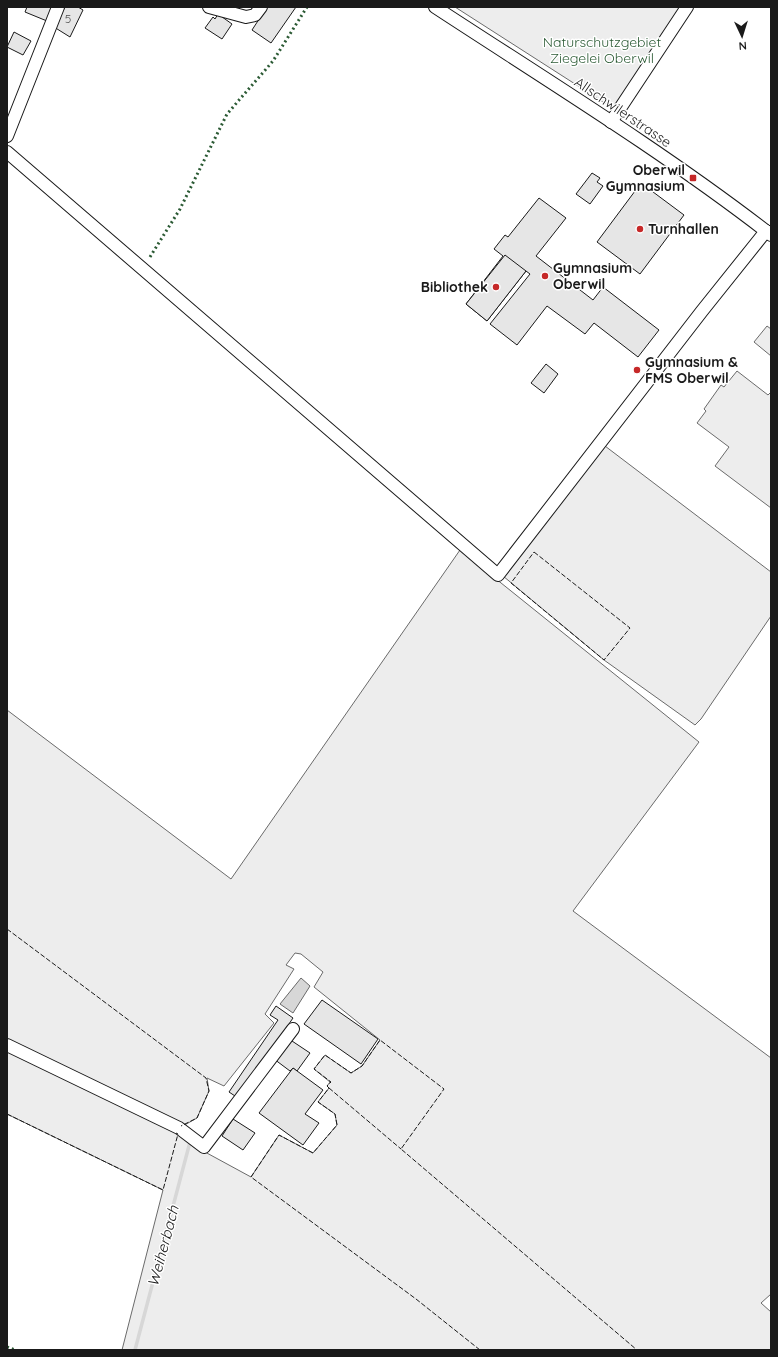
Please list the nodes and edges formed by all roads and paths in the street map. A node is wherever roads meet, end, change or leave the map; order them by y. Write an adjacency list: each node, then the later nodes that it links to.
1 (58, 7): 7 (street)
2 (209, 7): 3 (street)
3 (261, 7)
4 (435, 7): 6 (street, Allschwilerstrasse)
5 (687, 7): 6 (street)
6 (611, 122): 9 (street, Allschwilerstrasse)
7 (7, 136)
8 (7, 152): 9 (street)
9 (769, 233)
10 (293, 1029): 11 (street)
11 (7, 1045)

